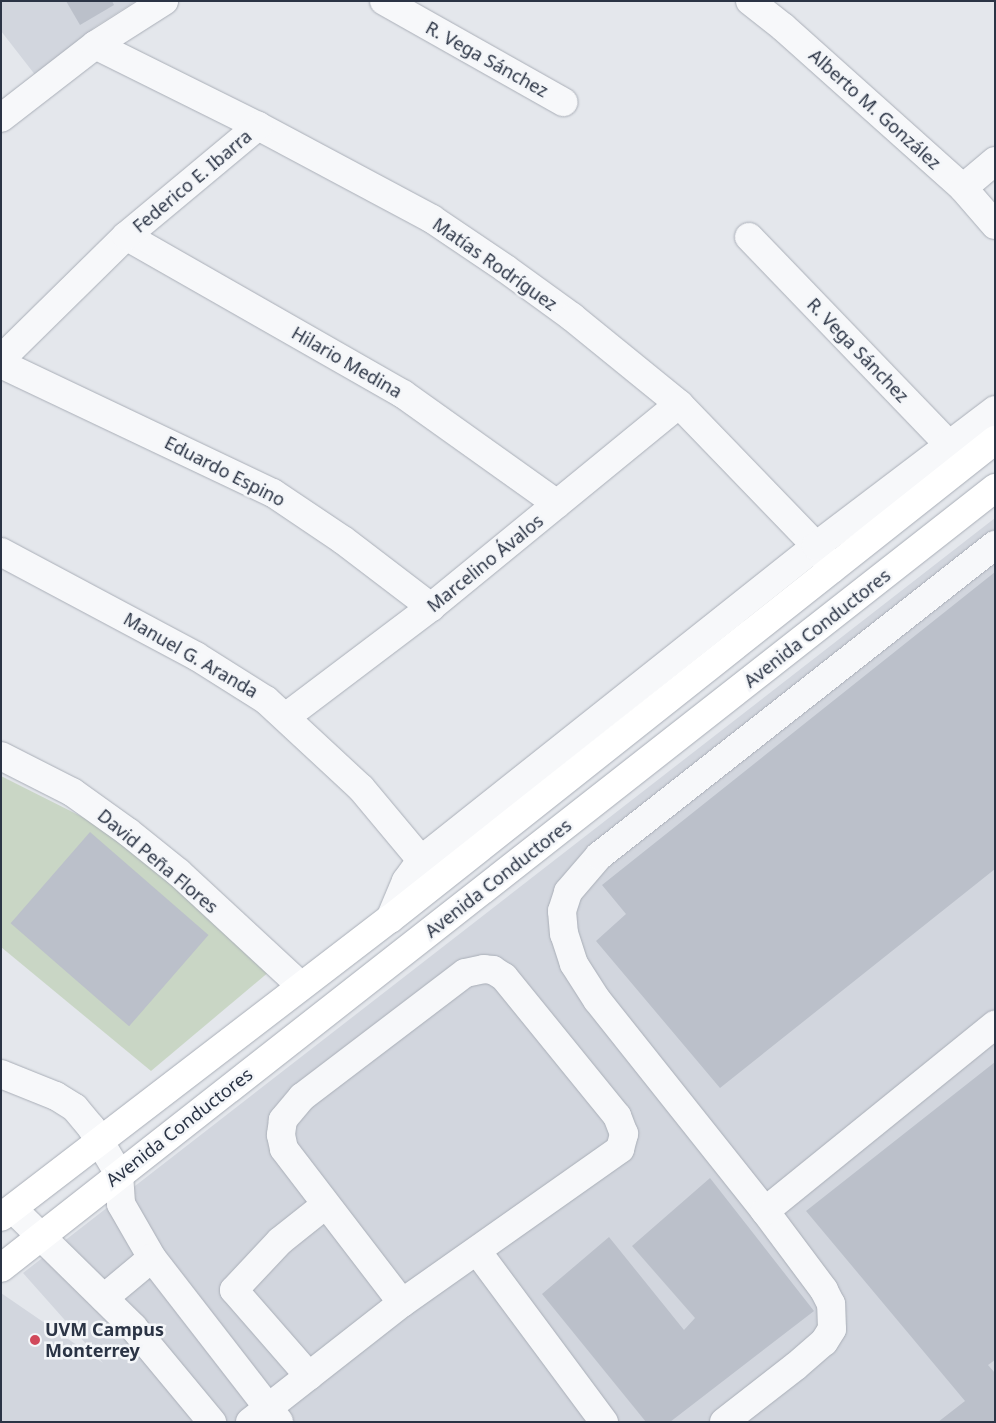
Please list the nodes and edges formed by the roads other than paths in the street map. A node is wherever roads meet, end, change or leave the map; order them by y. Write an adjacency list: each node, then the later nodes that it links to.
1 (164, 1): 4 (street)
2 (384, 1): 5 (street, R. Vega Sánchez)
3 (750, 1): 9 (street, Alberto M. González)
4 (95, 45): 6 (street); 7 (street, Matías Rodríguez)
5 (563, 102)
6 (4, 111)
7 (258, 126): 11 (street, Federico E. Ibarra); 15 (street, Matías Rodríguez)
8 (995, 161): 9 (street)
9 (963, 188): 10 (street, Alberto M. González)
10 (995, 225)
11 (126, 236): 13 (street, Federico E. Ibarra); 20 (street, Hilario Medina)
12 (748, 237): 18 (street, R. Vega Sánchez)
13 (1, 359)
14 (1, 364): 25 (street, Eduardo Espino)
15 (679, 404): 20 (street, Marcelino Ávalos); 22 (street, Matías Rodríguez)
16 (995, 410): 18 (street)
17 (995, 440): 18 (main road, Avenida Conductores)
18 (957, 454): 22 (street); 24 (main road, Avenida Conductores)
19 (995, 488): 33 (main road, Avenida Conductores)
20 (557, 504): 25 (street, Marcelino Ávalos)
21 (995, 545): 35 (street)
22 (816, 546): 24 (street, Matías Rodríguez); 28 (street)
23 (1, 552): 26 (street, Manuel G. Aranda)
24 (832, 569): 28 (main road, Avenida Conductores)
25 (431, 607): 26 (street, Marcelino Ávalos)
26 (287, 716): 28 (street, Manuel G. Aranda)
27 (1, 756): 29 (street, David Peña Flores)
28 (429, 870): 29 (main road, Avenida Conductores)
29 (301, 986): 32 (main road, Avenida Conductores)
30 (995, 1026): 35 (street)
31 (1, 1074): 32 (street)
32 (100, 1139): 33 (street); 36 (main road, Avenida Conductores)
33 (119, 1174): 37 (main road, Avenida Conductores); 39 (street)
34 (324, 1206): 38 (street); 42 (street); 43 (street)
35 (765, 1211): 47 (street)
36 (7, 1213): 37 (street)
37 (42, 1235): 40 (main road, Avenida Conductores); 41 (street)
38 (477, 1251): 42 (street); 46 (street)
39 (152, 1258): 41 (street); 44 (street)
40 (1, 1268)
41 (104, 1298): 45 (street)
42 (402, 1303): 43 (street)
43 (309, 1376): 44 (street)
44 (265, 1417)
45 (212, 1422)
46 (604, 1422)
47 (724, 1422)

